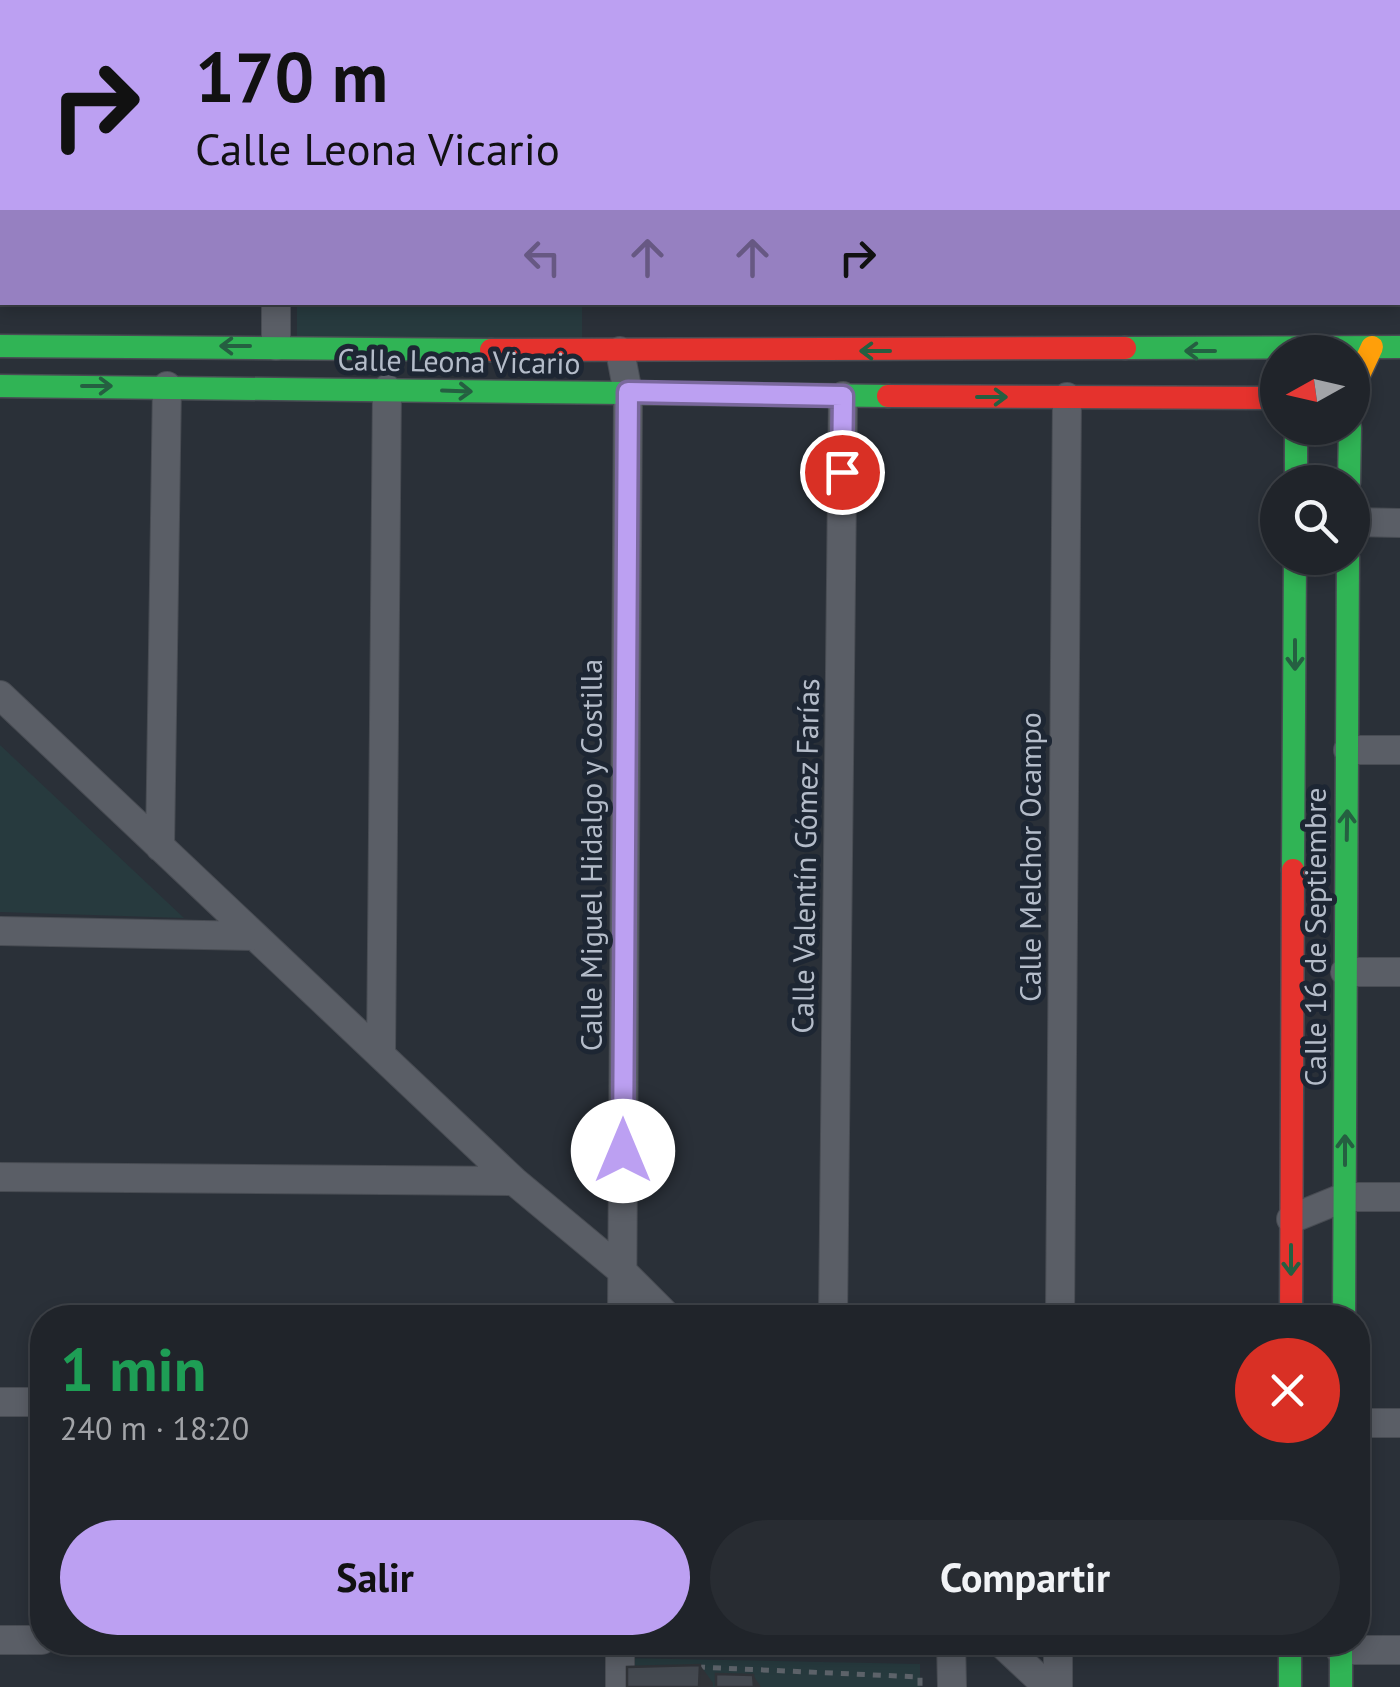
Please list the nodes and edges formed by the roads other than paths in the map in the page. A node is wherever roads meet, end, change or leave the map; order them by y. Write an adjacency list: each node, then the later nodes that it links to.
1 (276, 305): 3 (street)
2 (0, 346): 3 (main road, Calle Leona Vicario, one-way to 2)
3 (276, 346): 6 (main road, Calle Leona Vicario)
4 (1372, 347): 5 (main road, Calle Leona Vicario); 7 (main road)
5 (1400, 347)
6 (620, 351): 8 (main road, Calle Leona Vicario, one-way to 6); 12 (street, Calle Miguel Hidalgo y Costilla)
7 (1370, 351)
8 (1260, 352)
9 (0, 386): 10 (main road, Calle Leona Vicario, one-way to 10)
10 (166, 386): 11 (main road, Calle Leona Vicario); 23 (street)
11 (386, 389): 12 (main road, Calle Leona Vicario, one-way to 12); 28 (street)
12 (628, 392): 13 (main road, Calle Leona Vicario); 34 (street, Calle Miguel Hidalgo y Costilla)
13 (843, 396): 14 (main road, Calle Leona Vicario, one-way to 14); 37 (street, Calle Valentín Gómez Farías)
14 (1067, 397): 15 (main road, Calle Leona Vicario); 38 (street, Calle Melchor Ocampo)
15 (1260, 398)
16 (1370, 522): 17 (street)
17 (1400, 522)
18 (1296, 575): 33 (main road, Calle 16 de Septiembre, one-way to 33)
19 (1348, 575): 21 (main road, Calle 16 de Septiembre)
20 (0, 695): 23 (street)
21 (1348, 750): 22 (street); 26 (main road, Calle 16 de Septiembre, one-way to 21)
22 (1400, 750)
23 (160, 846): 25 (street)
24 (0, 931): 25 (street)
25 (254, 936): 28 (street)
26 (1345, 972): 27 (street); 31 (main road, Calle 16 de Septiembre, one-way to 26)
27 (1400, 972)
28 (381, 1055): 30 (street)
29 (0, 1177): 30 (street)
30 (514, 1181): 34 (street)
31 (1345, 1197): 32 (street); 33 (street); 40 (main road, Calle 16 de Septiembre)
32 (1400, 1197)
33 (1292, 1220): 39 (main road, Calle 16 de Septiembre, one-way to 39)
34 (622, 1271): 35 (street, Calle Miguel Hidalgo y Costilla); 36 (street)
35 (622, 1305)
36 (655, 1305)
37 (833, 1305)
38 (1060, 1305)
39 (1291, 1305)
40 (1344, 1305)
41 (0, 1402): 42 (street)
42 (30, 1402)
43 (1370, 1423): 44 (street)
44 (1400, 1423)
45 (0, 1640): 46 (street)
46 (30, 1640)
47 (1370, 1648): 48 (street)
48 (1400, 1650)
49 (620, 1655): 55 (street)
50 (951, 1655): 56 (street)
51 (1014, 1655): 57 (street)
52 (1058, 1655): 58 (street)
53 (1290, 1655): 59 (main road)
54 (1340, 1655): 60 (main road)
55 (620, 1687)
56 (952, 1687)
57 (1048, 1687)
58 (1058, 1687)
59 (1290, 1687)
60 (1340, 1687)

